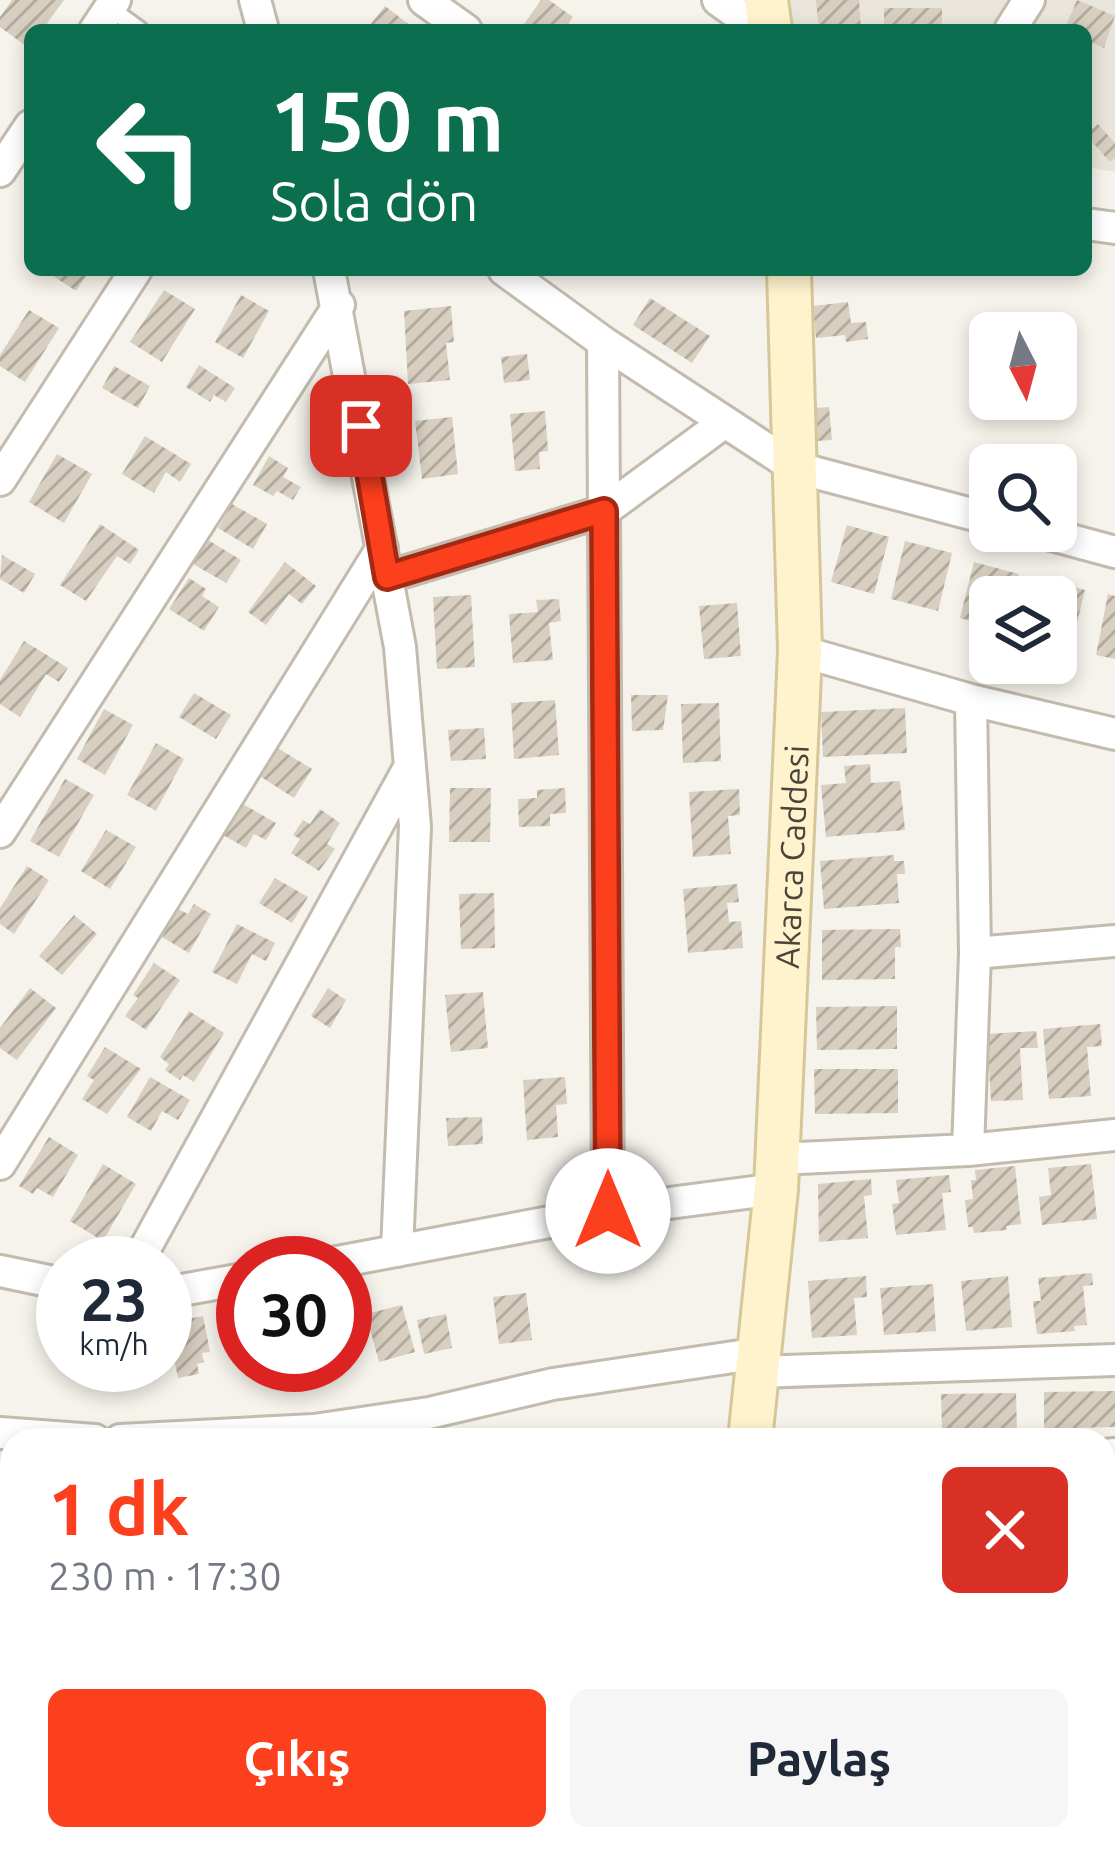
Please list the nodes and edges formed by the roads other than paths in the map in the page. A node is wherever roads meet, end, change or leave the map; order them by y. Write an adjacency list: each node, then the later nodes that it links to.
1 (424, 0): 3 (street)
2 (718, 0): 4 (street)
3 (458, 24)
4 (752, 24)
5 (24, 135): 6 (street)
6 (0, 171)
7 (132, 276): 15 (street)
8 (331, 276): 11 (street)
9 (512, 276): 12 (street)
10 (789, 276): 14 (main road, Akarca Caddesi)
11 (339, 305): 20 (street); 25 (street)
12 (603, 342): 13 (street); 16 (street)
13 (724, 422): 14 (street); 16 (street)
14 (794, 467): 17 (street); 21 (main road, Akarca Caddesi)
15 (0, 480)
16 (604, 511): 20 (street); 32 (street)
17 (969, 513)
18 (1077, 542): 19 (street)
19 (1115, 552)
20 (385, 562): 24 (street); 30 (street)
21 (800, 651): 22 (street); 31 (main road, Akarca Caddesi)
22 (970, 700): 23 (street); 27 (street)
23 (1115, 734)
24 (410, 766): 33 (street); 34 (street)
25 (0, 832)
26 (1115, 941): 27 (street)
27 (975, 953): 29 (street)
28 (1115, 1135): 29 (street)
29 (968, 1150): 31 (street)
30 (0, 1165)
31 (777, 1174): 32 (street); 39 (main road, Akarca Caddesi)
32 (608, 1211): 34 (street)
33 (151, 1236)
34 (397, 1251): 35 (street)
35 (372, 1256)
36 (0, 1271): 37 (street)
37 (36, 1278)
38 (1115, 1360): 39 (street)
39 (759, 1363): 40 (street); 42 (main road, Akarca Caddesi)
40 (429, 1426): 41 (street)
41 (372, 1428)
42 (751, 1428)

